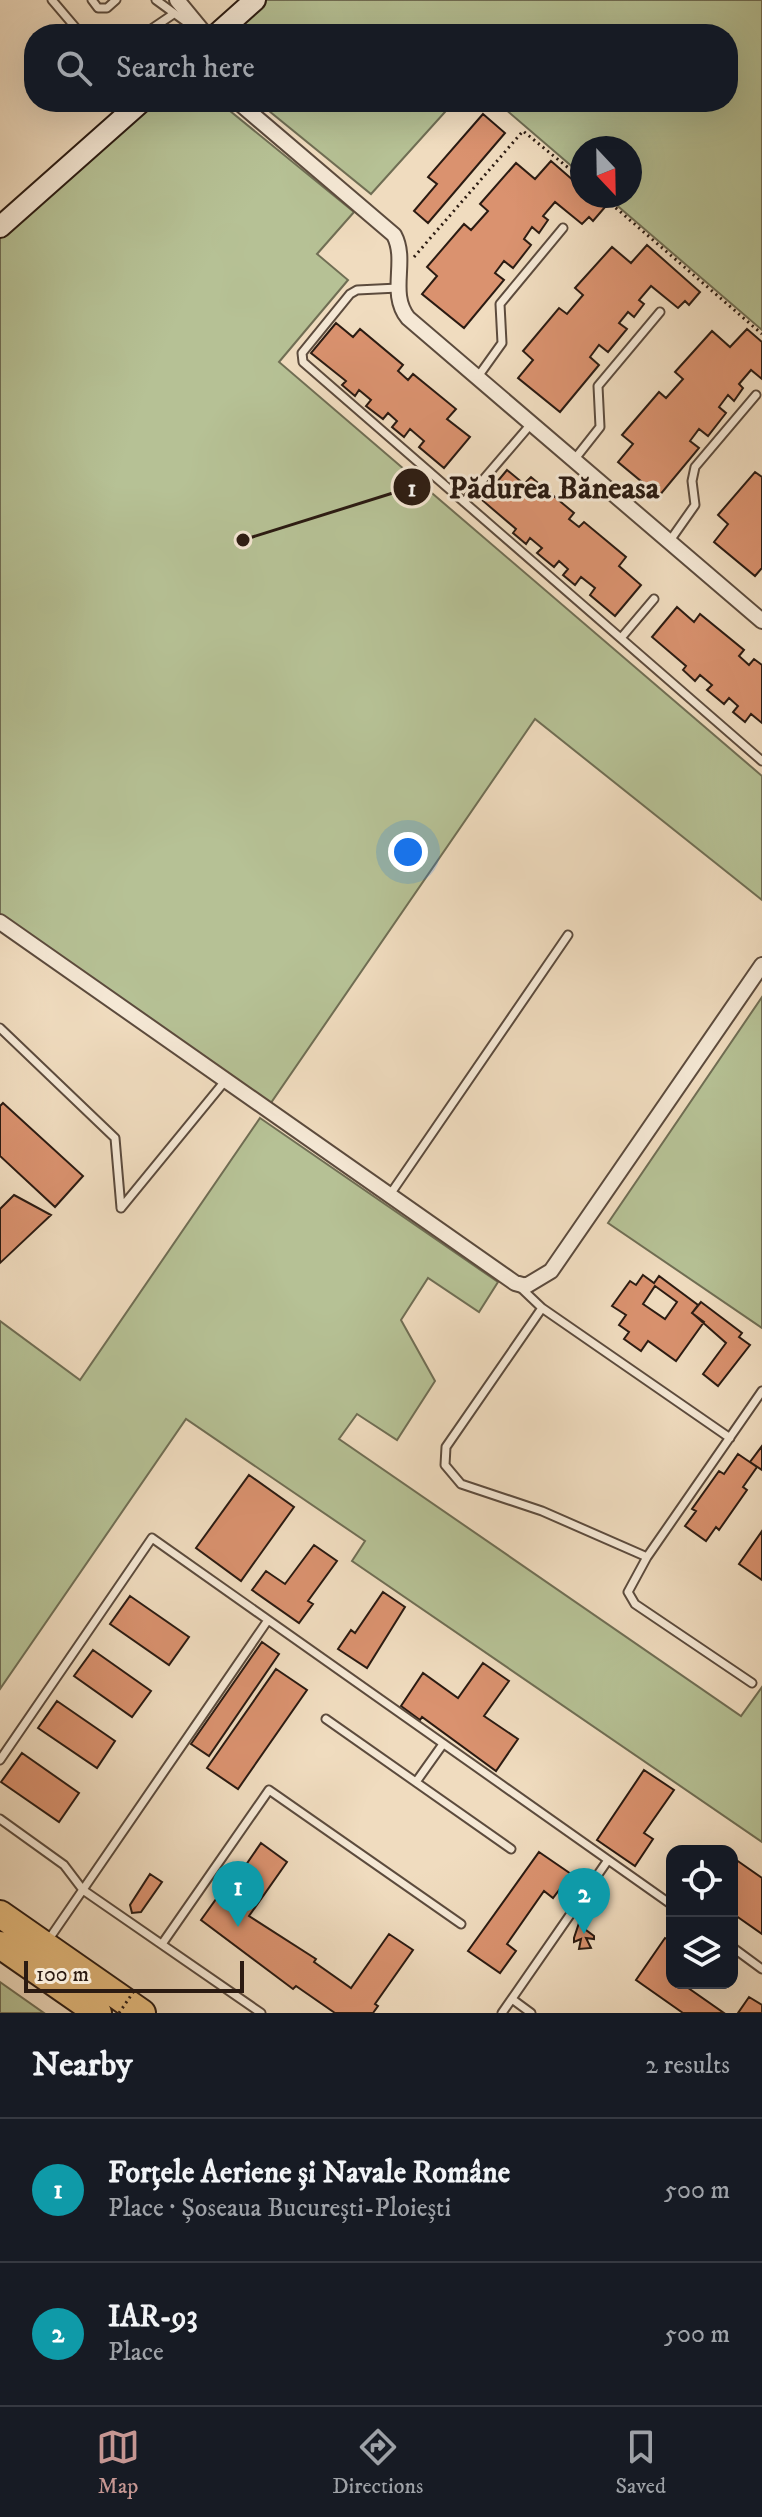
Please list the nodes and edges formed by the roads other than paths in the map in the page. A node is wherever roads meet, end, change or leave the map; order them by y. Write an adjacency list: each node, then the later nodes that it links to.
1 (52, 0): 7 (lane)
2 (92, 0): 3 (lane)
3 (116, 0)
4 (156, 0): 6 (lane)
5 (255, 0): 10 (street)
6 (174, 7): 8 (lane); 9 (street)
7 (72, 24)
8 (155, 24)
9 (194, 24)
10 (228, 24)
11 (130, 112): 13 (street)
12 (250, 112): 15 (street)
13 (0, 227)
14 (563, 228): 17 (lane)
15 (398, 282): 17 (street); 21 (lane)
16 (660, 312): 20 (lane)
17 (477, 378): 19 (street)
18 (756, 395): 22 (lane)
19 (531, 424): 20 (street); 21 (lane)
20 (574, 460): 22 (street)
21 (464, 502): 25 (lane)
22 (669, 542): 24 (street)
23 (654, 599): 25 (lane)
24 (762, 621)
25 (621, 638): 26 (lane)
26 (762, 761)
27 (0, 922): 31 (street)
28 (568, 935): 32 (lane)
29 (762, 965): 33 (street)
30 (0, 1028): 31 (lane)
31 (225, 1081): 32 (street)
32 (389, 1196): 33 (street)
33 (515, 1283): 34 (lane)
34 (542, 1308): 36 (lane); 37 (lane)
35 (762, 1391): 36 (lane)
36 (730, 1438): 37 (lane)
37 (647, 1557): 39 (lane)
38 (268, 1620): 41 (lane); 42 (lane); 47 (lane)
39 (752, 1683)
40 (326, 1719): 43 (lane)
41 (443, 1744): 43 (lane); 46 (lane)
42 (0, 1760)
43 (416, 1782): 45 (lane)
44 (0, 1819): 47 (lane)
45 (511, 1849)
46 (608, 1860): 48 (lane); 56 (lane)
47 (83, 1890): 51 (lane); 53 (lane)
48 (666, 1901)
49 (0, 1914): 53 (highway)
50 (461, 1924): 51 (lane)
51 (162, 1944): 59 (lane)
52 (0, 1945): 58 (highway)
53 (45, 1945): 57 (highway)
54 (738, 1951): 55 (lane)
55 (762, 1969)
56 (512, 1999): 60 (lane); 61 (lane)
57 (138, 2002)
58 (98, 2013)
59 (259, 2013)
60 (502, 2013)
61 (531, 2013)

